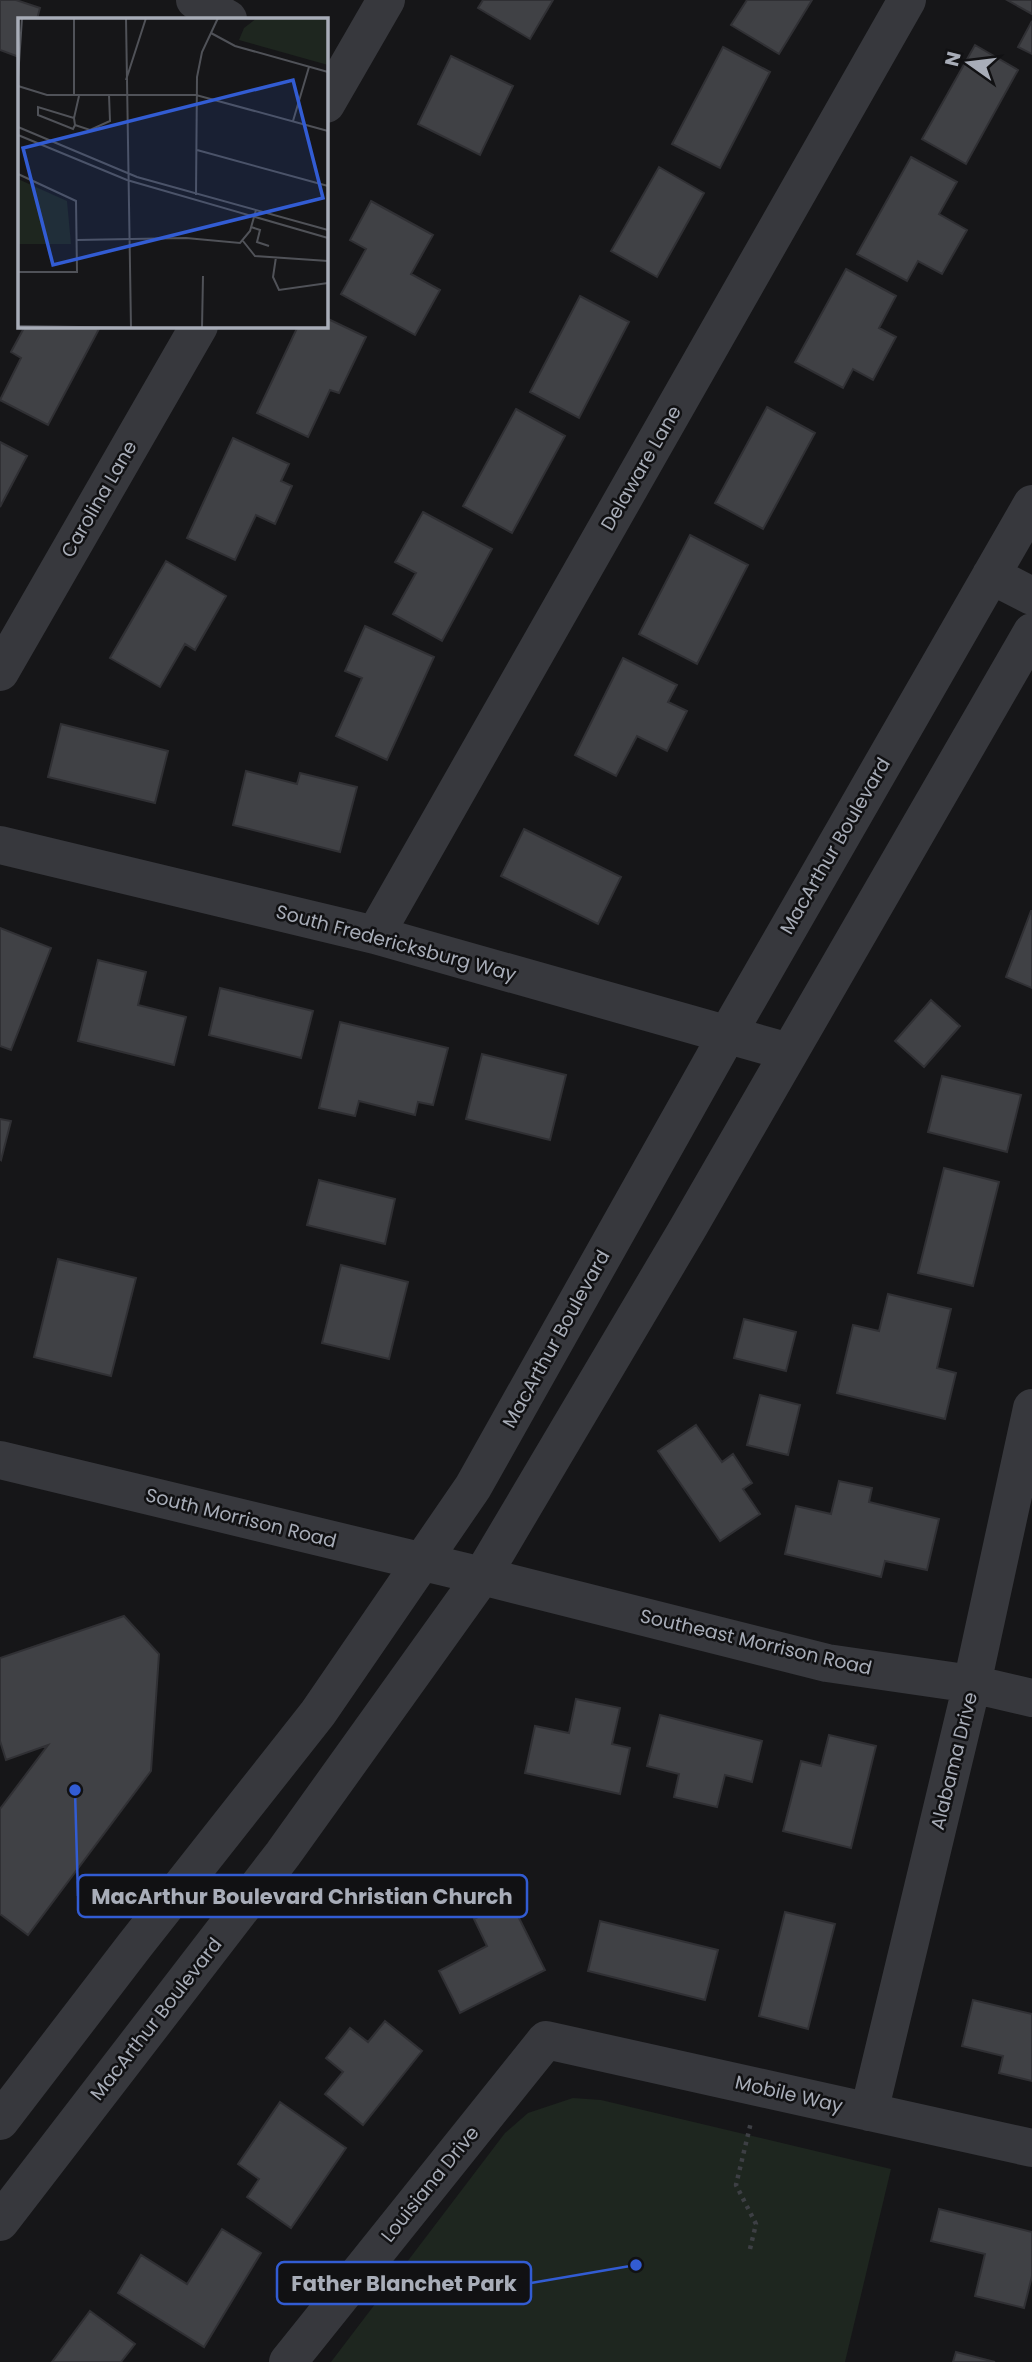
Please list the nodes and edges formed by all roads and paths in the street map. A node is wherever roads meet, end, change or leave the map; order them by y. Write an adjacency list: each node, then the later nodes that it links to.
1 (195, 0): 4 (street)
2 (386, 0): 5 (street)
3 (907, 0): 13 (street, Delaware Lane)
4 (226, 18)
5 (329, 88)
6 (198, 327): 11 (street, Carolina Lane)
7 (1032, 504): 8 (street, MacArthur Boulevard)
8 (991, 575): 9 (street); 14 (street, MacArthur Boulevard)
9 (1032, 597)
10 (1032, 632): 15 (street, MacArthur Boulevard)
11 (0, 672)
12 (0, 845): 13 (street, South Fredericksburg Way)
13 (375, 935): 14 (street, South Fredericksburg Way)
14 (727, 1035): 15 (street, South Fredericksburg Way); 18 (street, MacArthur Boulevard)
15 (789, 1052): 19 (street, MacArthur Boulevard)
16 (1032, 1408): 20 (street, Alabama Drive)
17 (0, 1460): 18 (street, South Morrison Road)
18 (422, 1562): 19 (street, South Morrison Road); 25 (street, MacArthur Boulevard)
19 (482, 1576): 20 (street, Southeast Morrison Road); 27 (street, MacArthur Boulevard)
20 (972, 1685): 21 (street, Southeast Morrison Road); 24 (street, Alabama Drive)
21 (1032, 1698)
22 (546, 2040): 23 (street, Mobile Way); 29 (street, Louisiana Drive)
23 (760, 2087): 24 (street, Mobile Way); 28 (path)
24 (869, 2112): 26 (street, Mobile Way)
25 (0, 2121)
26 (1032, 2148)
27 (0, 2222)
28 (750, 2249)
29 (288, 2362)

